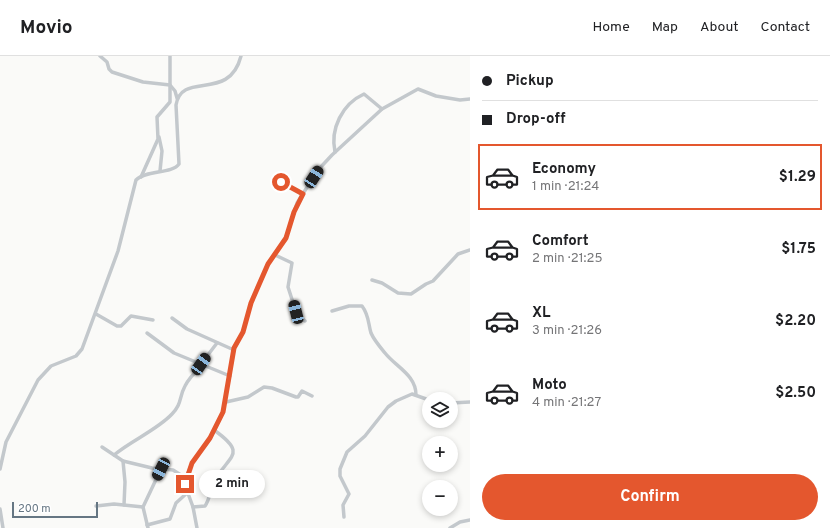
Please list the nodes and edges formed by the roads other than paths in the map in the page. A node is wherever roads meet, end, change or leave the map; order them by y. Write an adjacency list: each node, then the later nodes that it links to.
1 (100, 56): 4 (street)
2 (170, 56): 4 (street)
3 (241, 56): 5 (street)
4 (170, 85): 5 (street); 8 (street)
5 (177, 98): 10 (street)
6 (470, 99): 7 (street)
7 (382, 109): 9 (street); 9 (street)
8 (158, 135): 10 (street); 11 (street)
9 (335, 152): 13 (street)
10 (160, 171): 11 (street)
11 (141, 177): 18 (street)
12 (281, 182): 13 (street)
13 (303, 194): 15 (street)
14 (470, 250): 16 (street)
15 (275, 255): 21 (street); 24 (street)
16 (372, 280)
17 (332, 311): 27 (street)
18 (96, 314): 20 (street); 37 (street)
19 (172, 318): 23 (street)
20 (153, 320)
21 (305, 321)
22 (146, 333): 25 (street)
23 (217, 342): 24 (street); 25 (street)
24 (234, 350): 26 (street)
25 (202, 364): 26 (street); 35 (street)
26 (230, 376): 30 (street)
27 (416, 395): 29 (street); 46 (street)
28 (312, 396): 30 (street)
29 (422, 397)
30 (226, 402): 33 (street)
31 (470, 402): 32 (street)
32 (458, 403)
33 (214, 430): 39 (street); 44 (street)
34 (102, 447): 35 (street)
35 (114, 455): 36 (street)
36 (123, 461): 38 (street); 41 (street)
37 (0, 467)
38 (161, 469): 39 (street); 43 (street)
39 (185, 484): 40 (street)
40 (187, 493): 44 (street); 48 (street)
41 (124, 505): 42 (street); 43 (street)
42 (96, 506)
43 (143, 507): 48 (street)
44 (193, 507): 50 (street)
45 (0, 509): 49 (street)
46 (344, 517)
47 (470, 520): 51 (street)
48 (147, 526)
49 (3, 528)
50 (196, 528)
51 (450, 528)

